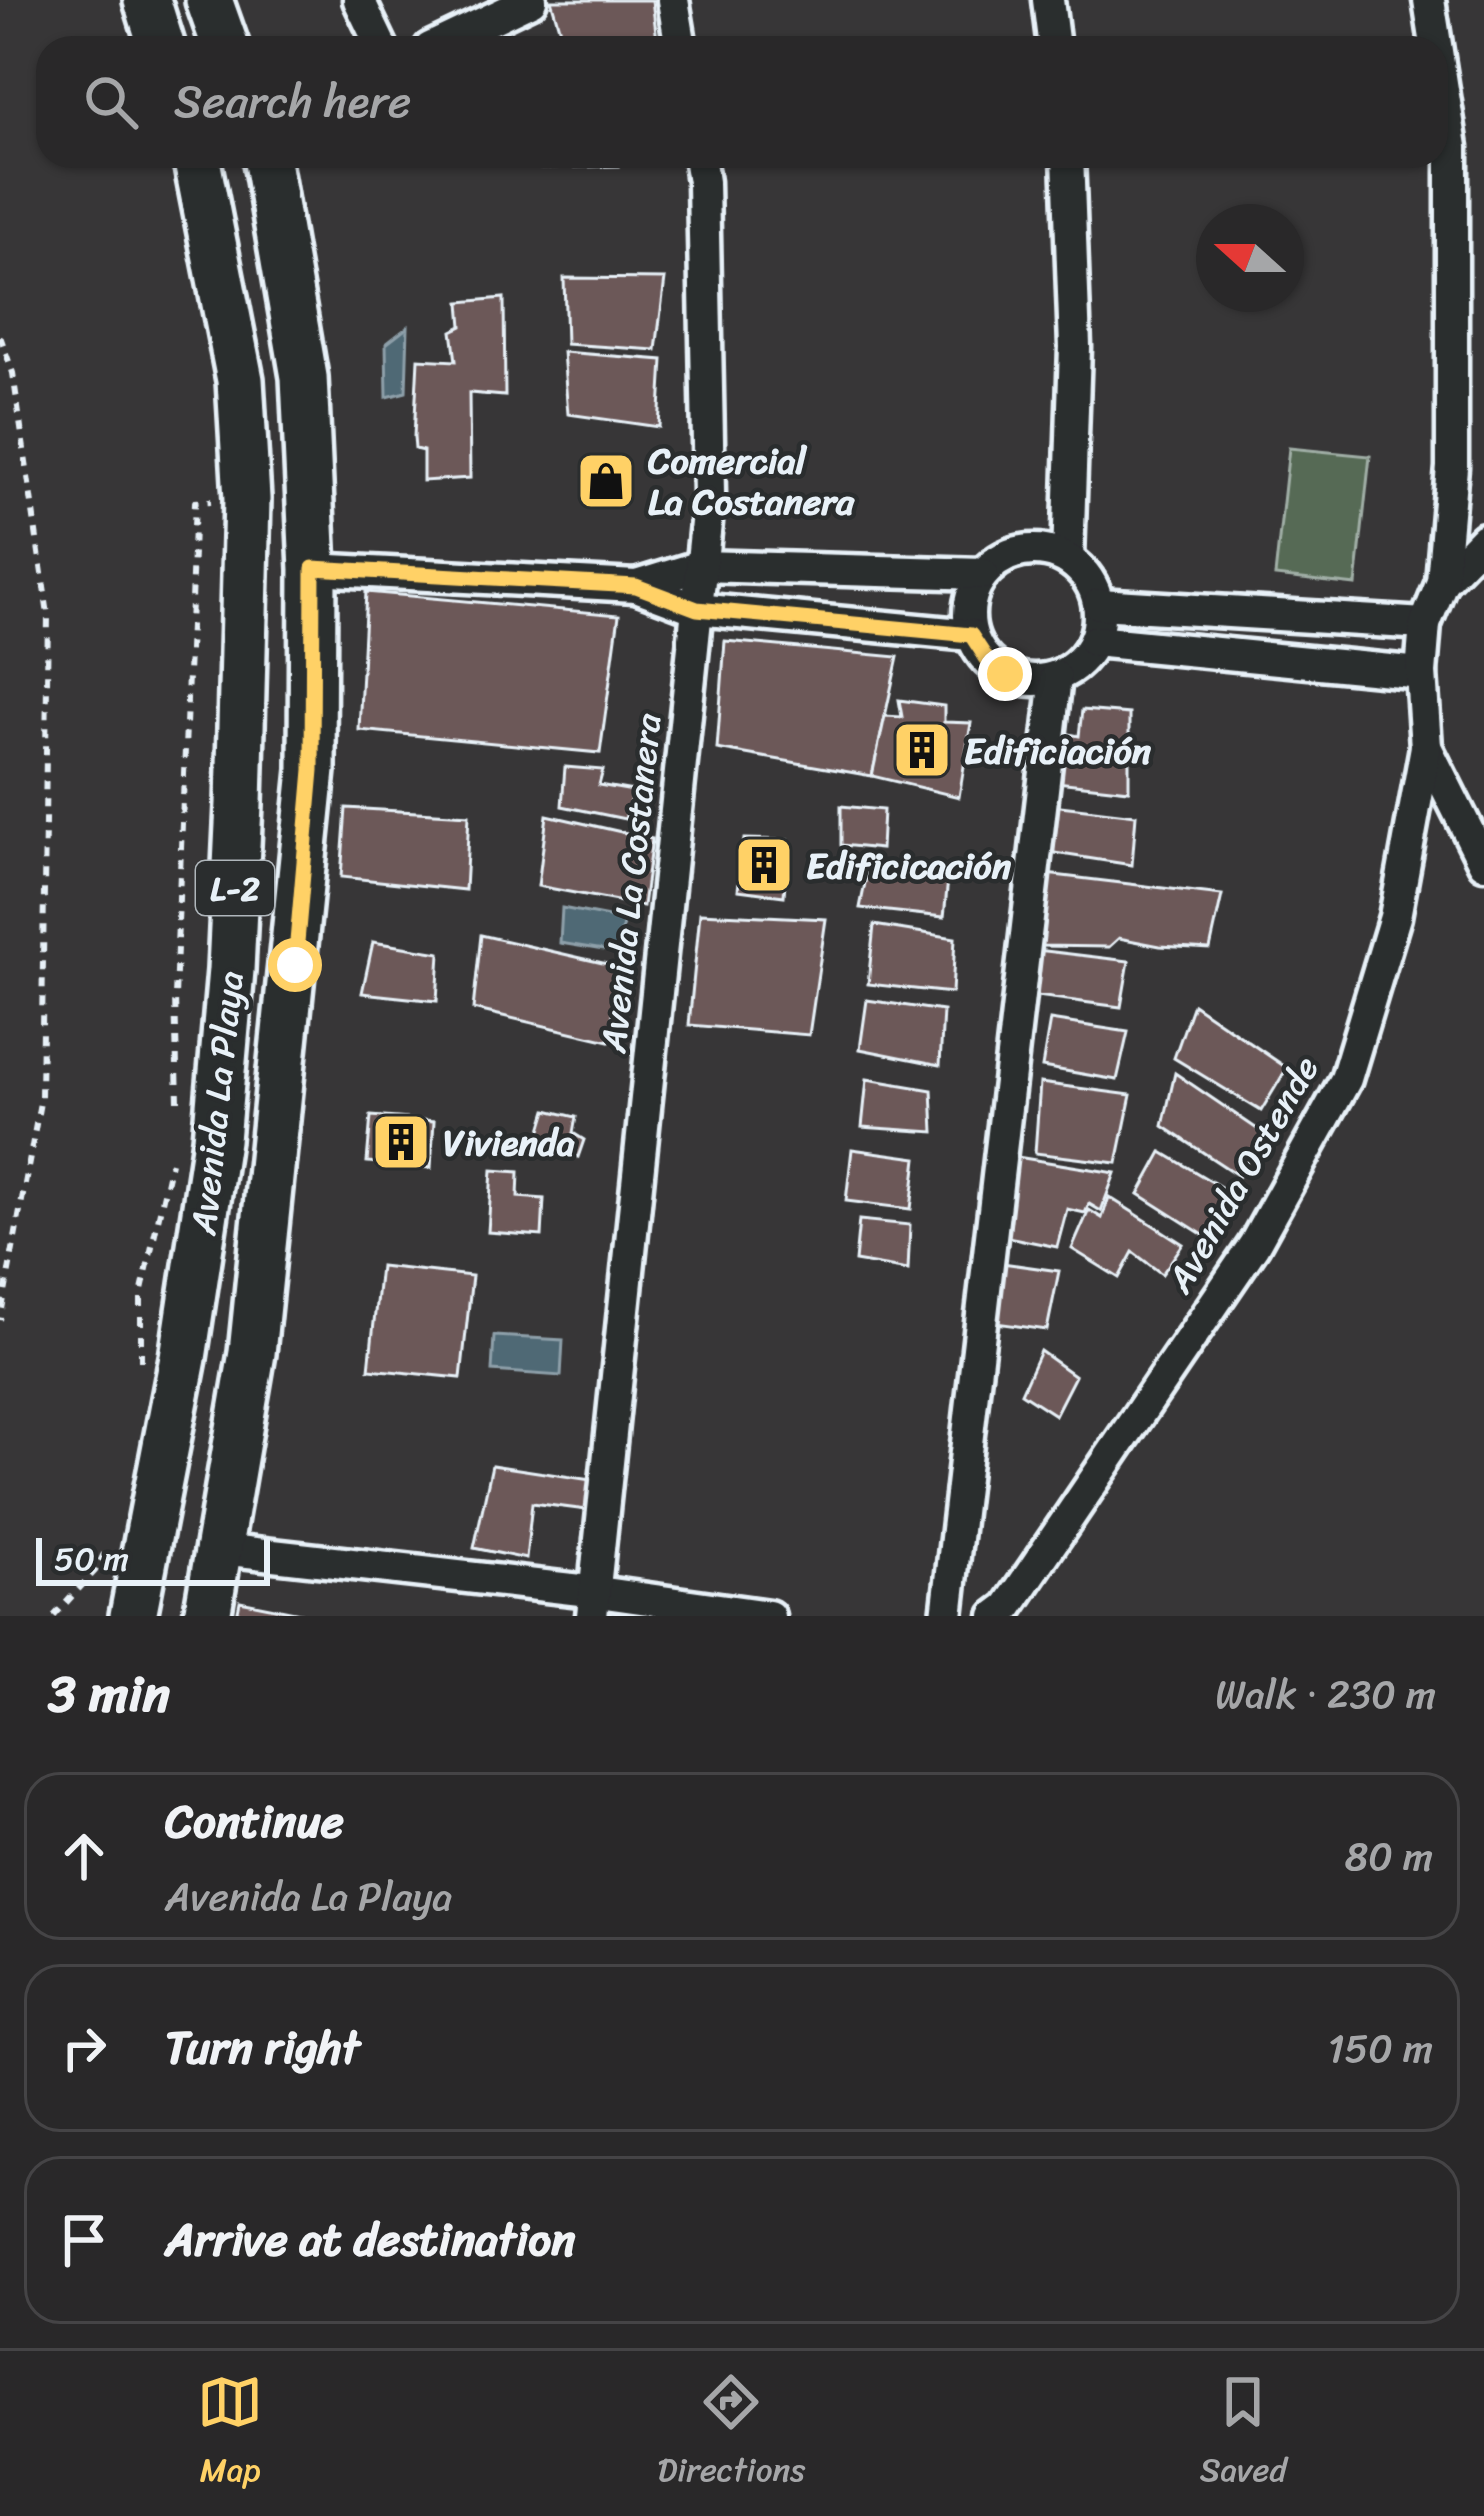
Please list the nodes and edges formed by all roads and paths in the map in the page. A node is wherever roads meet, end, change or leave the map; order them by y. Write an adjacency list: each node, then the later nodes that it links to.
1 (147, 0): 8 (main road)
2 (209, 0): 9 (main road)
3 (359, 0): 10 (street)
4 (531, 0): 11 (street)
5 (674, 0): 12 (street)
6 (1048, 0): 13 (street)
7 (1429, 0): 14 (street, Avenida Ostende)
8 (158, 36)
9 (222, 36)
10 (376, 36)
11 (455, 36)
12 (679, 36)
13 (1052, 36)
14 (1435, 36)
15 (1448, 121): 27 (street, Avenida Ostende)
16 (198, 168): 21 (main road, Avenida La Playa / L-2)
17 (272, 168): 25 (main road, Avenida La Playa / L-2)
18 (701, 168): 24 (street, Avenida La Costanera)
19 (1068, 168): 23 (street)
20 (0, 336): 40 (path)
21 (247, 500): 38 (path); 46 (main road, Avenida La Playa / L-2)
22 (1484, 539): 27 (street)
23 (1068, 559): 26 (street); 29 (street)
24 (701, 566): 26 (street); 28 (street); 30 (street, Avenida La Costanera)
25 (313, 568): 28 (street); 43 (main road, Avenida La Playa / L-2)
26 (983, 574): 32 (street)
27 (1442, 582): 31 (street, Avenida Ostende)
28 (636, 586): 30 (street)
29 (1099, 604): 31 (street); 33 (street)
30 (697, 609): 32 (street); 44 (street, Avenida La Costanera)
31 (1425, 624): 34 (street, Avenida Ostende)
32 (971, 635): 35 (street)
33 (1094, 641): 34 (street); 35 (street)
34 (1421, 673): 36 (street, Avenida Ostende)
35 (1056, 677): 49 (street)
36 (1426, 747): 37 (street); 50 (street, Avenida Ostende)
37 (1484, 863)
38 (178, 1105)
39 (175, 1148): 41 (path)
40 (0, 1320)
41 (141, 1361)
42 (112, 1537): 45 (path)
43 (221, 1549): 44 (street); 47 (main road, Avenida La Playa / L-2)
44 (595, 1604): 48 (street)
45 (54, 1616)
46 (133, 1616)
47 (207, 1616)
48 (769, 1616)
49 (947, 1616)
50 (996, 1616)

